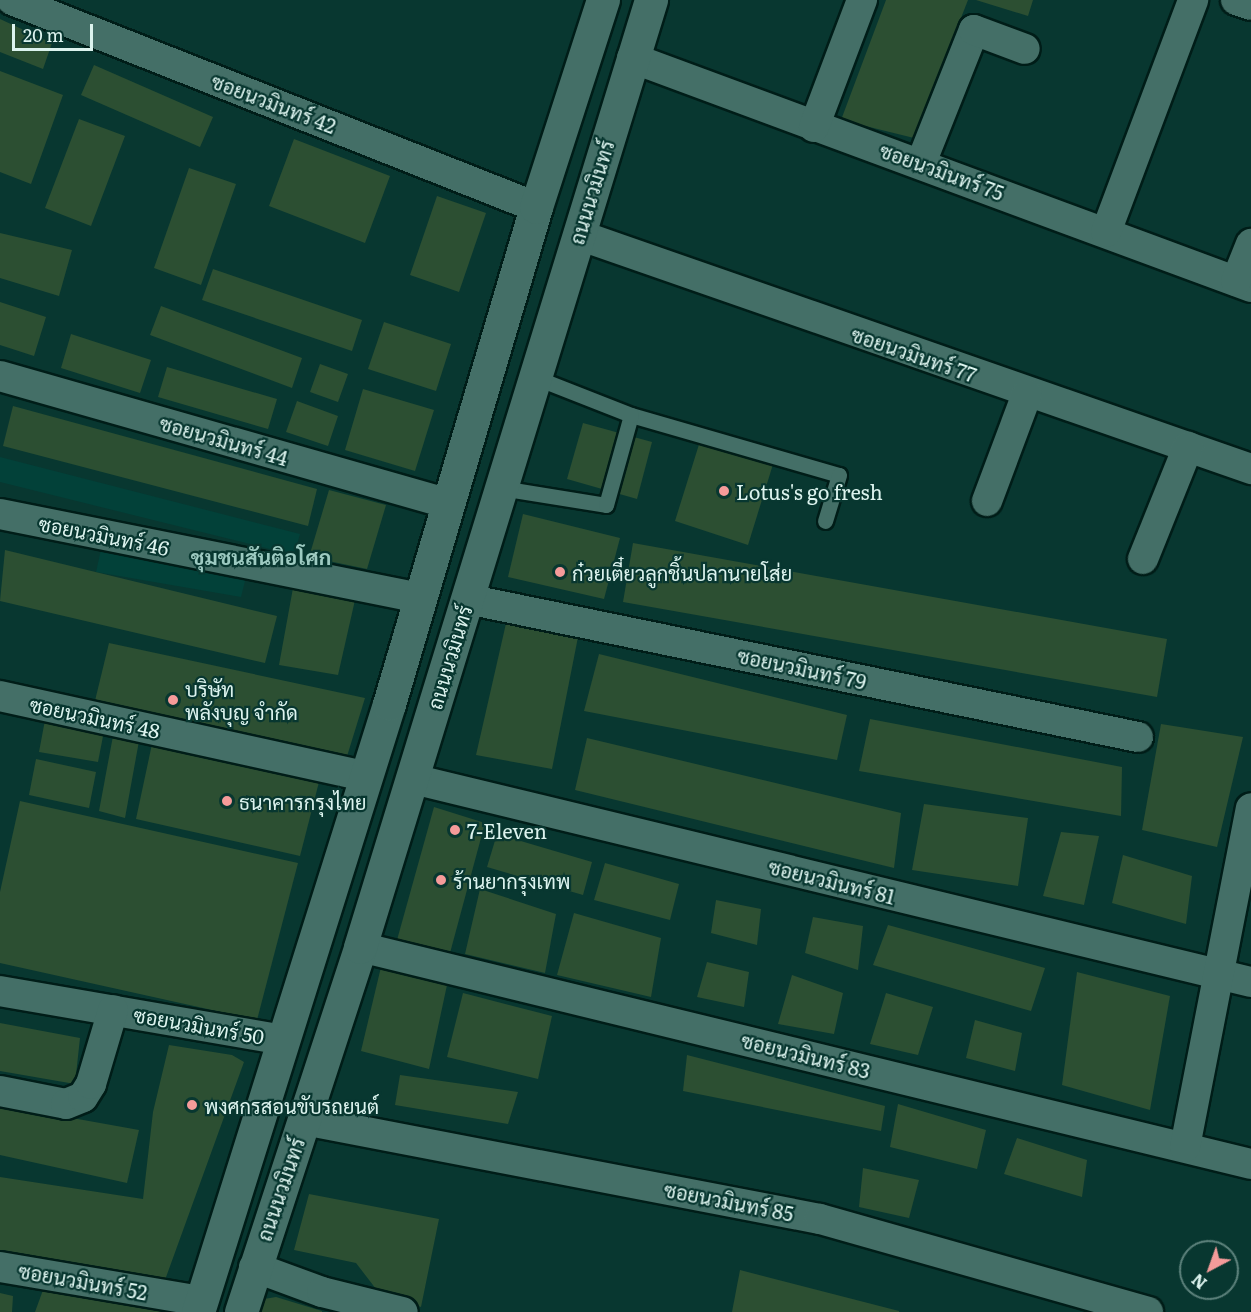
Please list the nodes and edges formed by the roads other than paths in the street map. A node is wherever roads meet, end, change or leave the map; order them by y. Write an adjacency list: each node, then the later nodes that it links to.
1 (12, 0): 12 (street, ซอยนวมินทร์ 42)
2 (603, 0): 12 (main road, ถนนนวมินทร์)
3 (651, 0): 9 (main road, ถนนนวมินทร์)
4 (862, 0): 10 (street)
5 (1193, 0): 13 (street)
6 (1236, 0): 7 (street)
7 (1251, 5)
8 (1025, 49): 11 (street)
9 (632, 58): 10 (street, ซอยนวมินทร์ 75); 14 (main road, ถนนนวมินทร์)
10 (814, 127): 11 (street, ซอยนวมินทร์ 75)
11 (921, 163): 13 (street, ซอยนวมินทร์ 75)
12 (536, 207): 25 (main road, ถนนนวมินทร์)
13 (1106, 232): 16 (street, ซอยนวมินทร์ 75)
14 (579, 235): 18 (main road, ถนนนวมินทร์); 19 (street, ซอยนวมินทร์ 77)
15 (1251, 244): 16 (street)
16 (1244, 284)
17 (0, 376): 25 (street, ซอยนวมินทร์ 44)
18 (534, 376): 20 (lane); 23 (main road, ถนนนวมินทร์)
19 (1028, 394): 21 (street, ซอยนวมินทร์ 77); 24 (street)
20 (632, 415): 23 (lane); 28 (lane)
21 (1188, 447): 22 (street, ซอยนวมินทร์ 77); 29 (street)
22 (1251, 469)
23 (501, 488): 27 (main road, ถนนนวมินทร์)
24 (987, 501)
25 (448, 504): 27 (main road); 30 (main road, ถนนนวมินทร์)
26 (0, 514): 30 (street, ซอยนวมินทร์ 46)
27 (490, 521): 31 (main road, ถนนนวมินทร์)
28 (825, 521)
29 (1143, 559)
30 (419, 598): 34 (main road, ถนนนวมินทร์)
31 (467, 599): 33 (street, ซอยนวมินทร์ 79); 35 (main road, ถนนนวมินทร์)
32 (0, 696): 34 (street, ซอยนวมินทร์ 48)
33 (1138, 737)
34 (367, 777): 42 (main road, ถนนนวมินทร์)
35 (412, 779): 37 (main road, ถนนนวมินทร์); 38 (street, ซอยนวมินทร์ 81)
36 (1251, 808): 38 (street)
37 (360, 947): 44 (main road, ถนนนวมินทร์); 45 (street, ซอยนวมินทร์ 83)
38 (1219, 974): 39 (street, ซอยนวมินทร์ 81); 45 (street)
39 (1251, 982)
40 (0, 991): 41 (street, ซอยนวมินทร์ 50)
41 (113, 1010): 42 (street, ซอยนวมินทร์ 50); 43 (street, ซอยนวมินทร์ 50)
42 (285, 1040): 49 (main road, ถนนนวมินทร์)
43 (0, 1091)
44 (304, 1120): 48 (main road, ถนนนวมินทร์); 52 (street, ซอยนวมินทร์ 85)
45 (1185, 1147): 46 (street, ซอยนวมินทร์ 83)
46 (1251, 1164)
47 (0, 1267): 49 (street, ซอยนวมินทร์ 52)
48 (254, 1267): 50 (main road, ถนนนวมินทร์); 51 (street)
49 (200, 1306)
50 (241, 1312)
51 (403, 1312)
52 (1148, 1312)

